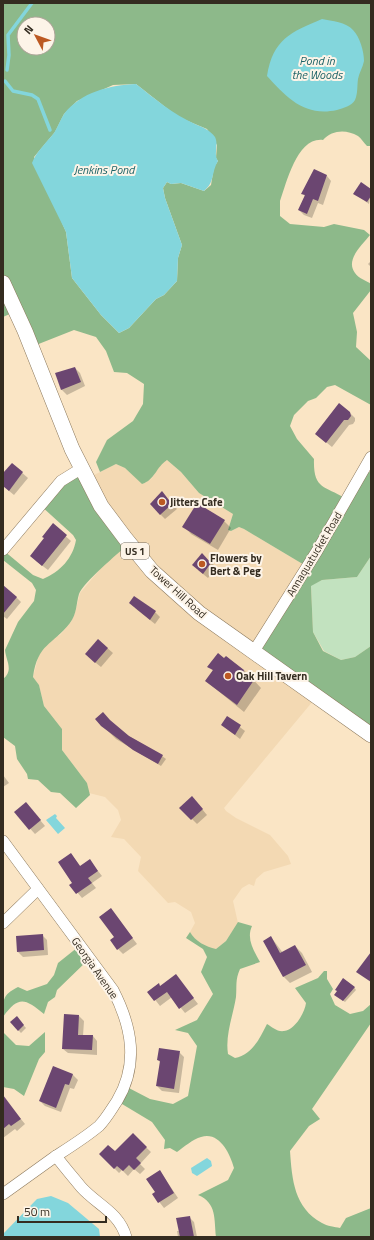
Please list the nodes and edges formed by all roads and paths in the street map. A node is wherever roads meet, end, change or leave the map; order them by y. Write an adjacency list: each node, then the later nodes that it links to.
1 (3, 284): 3 (main road, Tower Hill Road / US 1)
2 (371, 457): 5 (street, Annaquatucket Road)
3 (82, 468): 4 (street); 5 (main road, Tower Hill Road / US 1)
4 (3, 550)
5 (254, 651): 6 (main road, Tower Hill Road / US 1)
6 (371, 735)
7 (3, 841): 8 (street, Georgia Avenue)
8 (38, 889): 9 (street); 10 (street, Georgia Avenue)
9 (3, 923)
10 (56, 1156): 11 (street, Georgia Avenue); 12 (street)
11 (3, 1194)
12 (126, 1237)

